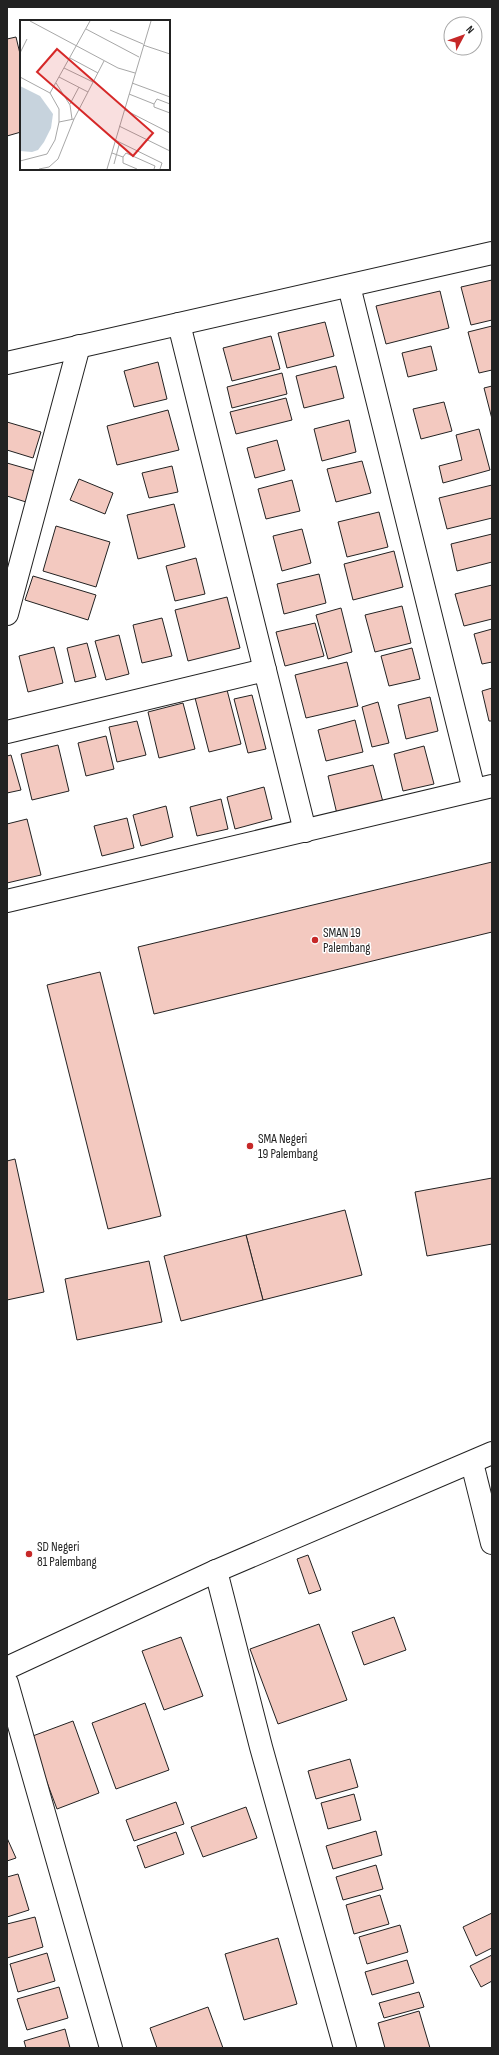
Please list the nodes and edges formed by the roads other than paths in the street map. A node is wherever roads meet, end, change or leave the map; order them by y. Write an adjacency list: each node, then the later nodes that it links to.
1 (492, 253): 2 (street)
2 (348, 286): 3 (street); 9 (street)
3 (179, 324): 4 (street); 7 (street)
4 (79, 346): 5 (street); 6 (street)
5 (7, 362)
6 (7, 614)
7 (265, 670): 8 (street); 10 (street)
8 (7, 732)
9 (483, 788): 10 (street)
10 (305, 830): 11 (street)
11 (7, 901)
12 (492, 1454): 13 (street)
13 (472, 1463): 14 (street); 15 (street)
14 (492, 1542)
15 (216, 1571): 16 (street); 19 (street)
16 (7, 1668)
17 (7, 1683): 18 (street)
18 (110, 2048)
19 (345, 2048)

